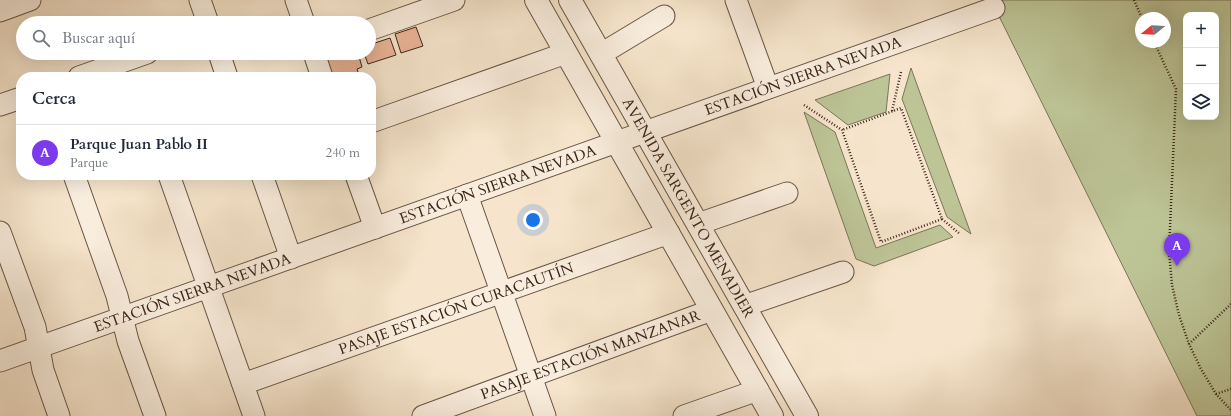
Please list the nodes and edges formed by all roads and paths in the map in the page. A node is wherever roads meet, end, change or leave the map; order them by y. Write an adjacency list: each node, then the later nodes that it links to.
1 (200, 0): 10 (street)
2 (296, 0): 11 (street)
3 (454, 0): 13 (street)
4 (536, 0): 15 (street, AVENIDA SARGENTO MENADIER)
5 (570, 0): 16 (street, AVENIDA SARGENTO MENADIER)
6 (736, 0): 24 (street)
7 (1134, 0): 9 (path)
8 (994, 8): 24 (street, ESTACIÓN SIERRA NEVADA)
9 (1139, 12)
10 (206, 16)
11 (302, 16)
12 (664, 16): 16 (street)
13 (376, 28)
14 (1157, 48): 53 (path)
15 (566, 53): 29 (street); 32 (street, AVENIDA SARGENTO MENADIER)
16 (601, 54): 31 (street, AVENIDA SARGENTO MENADIER)
17 (221, 60): 21 (street)
18 (316, 60): 22 (street)
19 (136, 63): 20 (street)
20 (99, 72)
21 (225, 72)
22 (320, 72)
23 (901, 72): 28 (path)
24 (768, 88): 31 (street, ESTACIÓN SIERRA NEVADA)
25 (16, 100): 26 (street)
26 (0, 105)
27 (804, 105): 30 (path)
28 (892, 111): 30 (path); 39 (path)
29 (376, 120)
30 (842, 130): 39 (path)
31 (645, 131): 32 (street, ESTACIÓN SIERRA NEVADA); 40 (street, AVENIDA SARGENTO MENADIER)
32 (617, 142): 38 (street, ESTACIÓN SIERRA NEVADA); 43 (street, AVENIDA SARGENTO MENADIER)
33 (76, 180): 52 (street)
34 (171, 180): 47 (street)
35 (264, 180): 45 (street)
36 (358, 180): 41 (street)
37 (787, 193): 40 (street)
38 (467, 195): 41 (street, ESTACIÓN SIERRA NEVADA); 48 (street)
39 (942, 219): 44 (path)
40 (698, 224): 50 (street, AVENIDA SARGENTO MENADIER)
41 (375, 228): 45 (street, ESTACIÓN SIERRA NEVADA)
42 (0, 232): 54 (street)
43 (668, 233): 48 (street, PASAJE ESTACIÓN CURACAUTÍN); 51 (street, AVENIDA SARGENTO MENADIER)
44 (960, 234)
45 (291, 258): 47 (street, ESTACIÓN SIERRA NEVADA)
46 (843, 272): 50 (street)
47 (208, 287): 52 (street, ESTACIÓN SIERRA NEVADA); 57 (street)
48 (502, 292): 56 (street); 57 (street, PASAJE ESTACIÓN CURACAUTÍN)
49 (1231, 304): 53 (path)
50 (744, 306): 70 (street, AVENIDA SARGENTO MENADIER)
51 (712, 310): 56 (street, PASAJE ESTACIÓN MANZANAR); 59 (street, AVENIDA SARGENTO MENADIER)
52 (123, 318): 54 (street, ESTACIÓN SIERRA NEVADA); 64 (street)
53 (1190, 344): 60 (path)
54 (38, 348): 55 (street, ESTACIÓN SIERRA NEVADA); 63 (street)
55 (0, 361)
56 (532, 376): 62 (street, PASAJE ESTACIÓN MANZANAR); 67 (street)
57 (243, 384): 65 (street)
58 (1231, 389): 60 (path)
59 (758, 390): 68 (street); 69 (street, AVENIDA SARGENTO MENADIER)
60 (1216, 394): 61 (path)
61 (1231, 410)
62 (448, 412): 66 (street, PASAJE ESTACIÓN MANZANAR)
63 (59, 416)
64 (155, 416)
65 (254, 416)
66 (422, 416)
67 (546, 416)
68 (684, 416)
69 (772, 416)
70 (806, 416)

